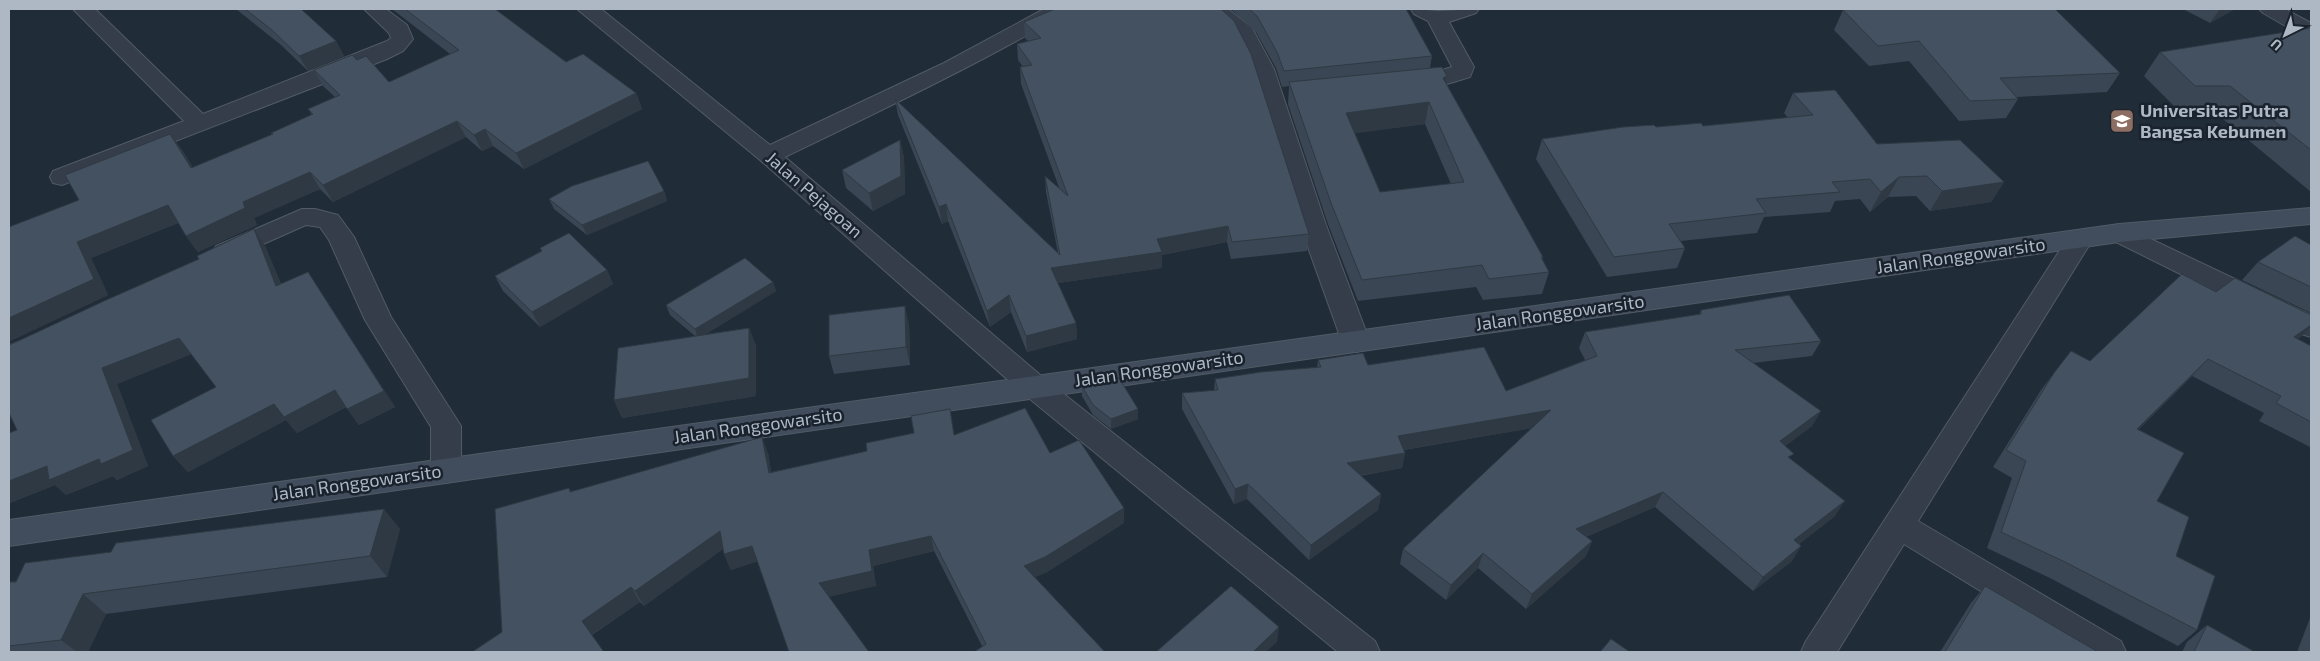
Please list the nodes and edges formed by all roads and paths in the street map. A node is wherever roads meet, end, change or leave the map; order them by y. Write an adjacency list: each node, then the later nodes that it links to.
1 (83, 9): 11 (street)
2 (374, 9): 11 (street)
3 (588, 9): 12 (street, Jalan Pejagoan)
4 (1059, 9): 12 (street)
5 (1216, 9): 19 (street)
6 (1469, 9): 8 (street)
7 (2270, 9): 9 (street)
8 (1428, 13): 10 (street)
9 (2311, 31)
10 (1388, 85)
11 (200, 124): 13 (street)
12 (768, 155): 20 (street, Jalan Pejagoan)
13 (62, 177)
14 (2311, 216): 15 (main road, Jalan Ronggowarsito)
15 (2119, 233): 16 (main road, Jalan Ronggowarsito); 18 (street)
16 (2080, 239): 19 (main road, Jalan Ronggowarsito); 22 (street)
17 (204, 262): 21 (street)
18 (2311, 326)
19 (1356, 342): 20 (main road, Jalan Ronggowarsito)
20 (1035, 387): 21 (main road, Jalan Ronggowarsito); 24 (street, Jalan Pejagoan)
21 (446, 471): 23 (main road, Jalan Ronggowarsito)
22 (1899, 525): 25 (street); 26 (street)
23 (9, 533)
24 (1364, 652)
25 (1818, 652)
26 (2109, 652)

